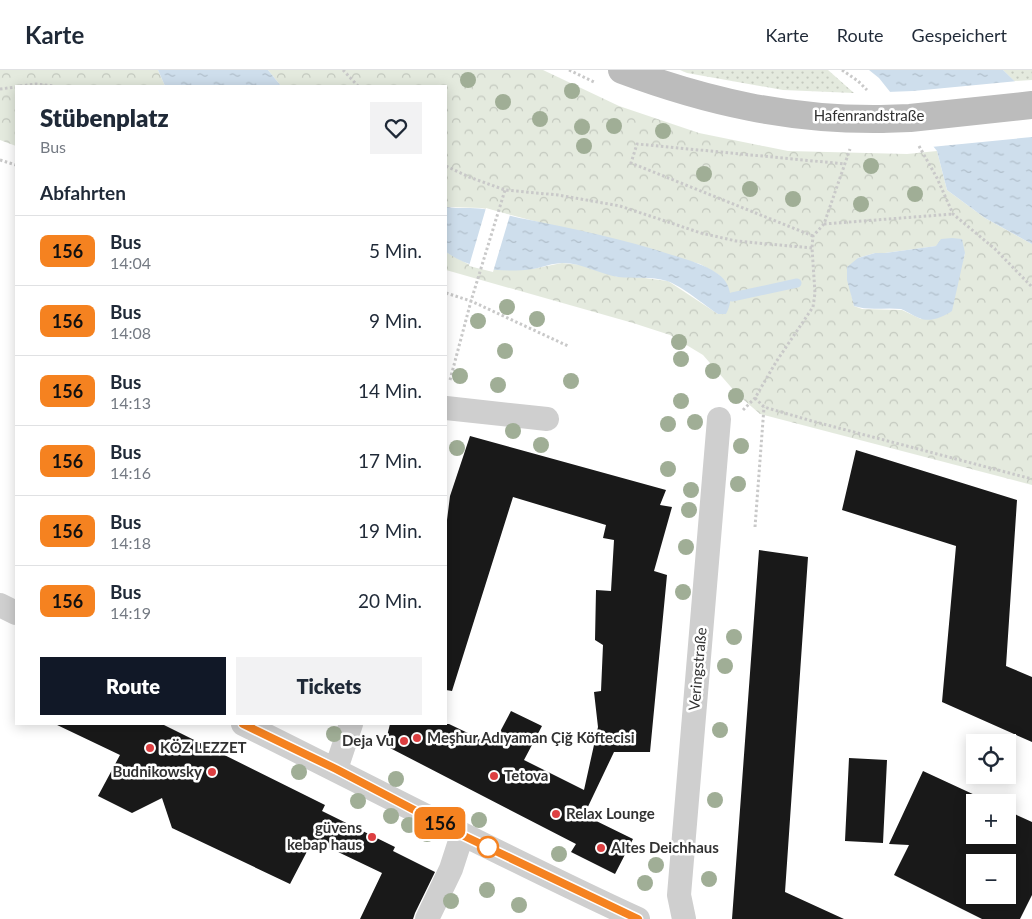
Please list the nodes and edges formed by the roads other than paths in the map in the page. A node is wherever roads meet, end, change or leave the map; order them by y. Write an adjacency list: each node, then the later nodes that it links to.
1 (622, 70): 2 (main road, Hafenrandstraße, bridge)
2 (1032, 105)
3 (448, 397): 4 (street)
4 (547, 419)
5 (718, 428): 14 (street, Veringstraße)
6 (0, 605): 7 (street)
7 (15, 612)
8 (245, 725): 10 (street)
9 (351, 725): 10 (street)
10 (336, 769): 11 (street)
11 (462, 835): 12 (street); 13 (street)
12 (427, 919)
13 (638, 919)
14 (684, 919)

